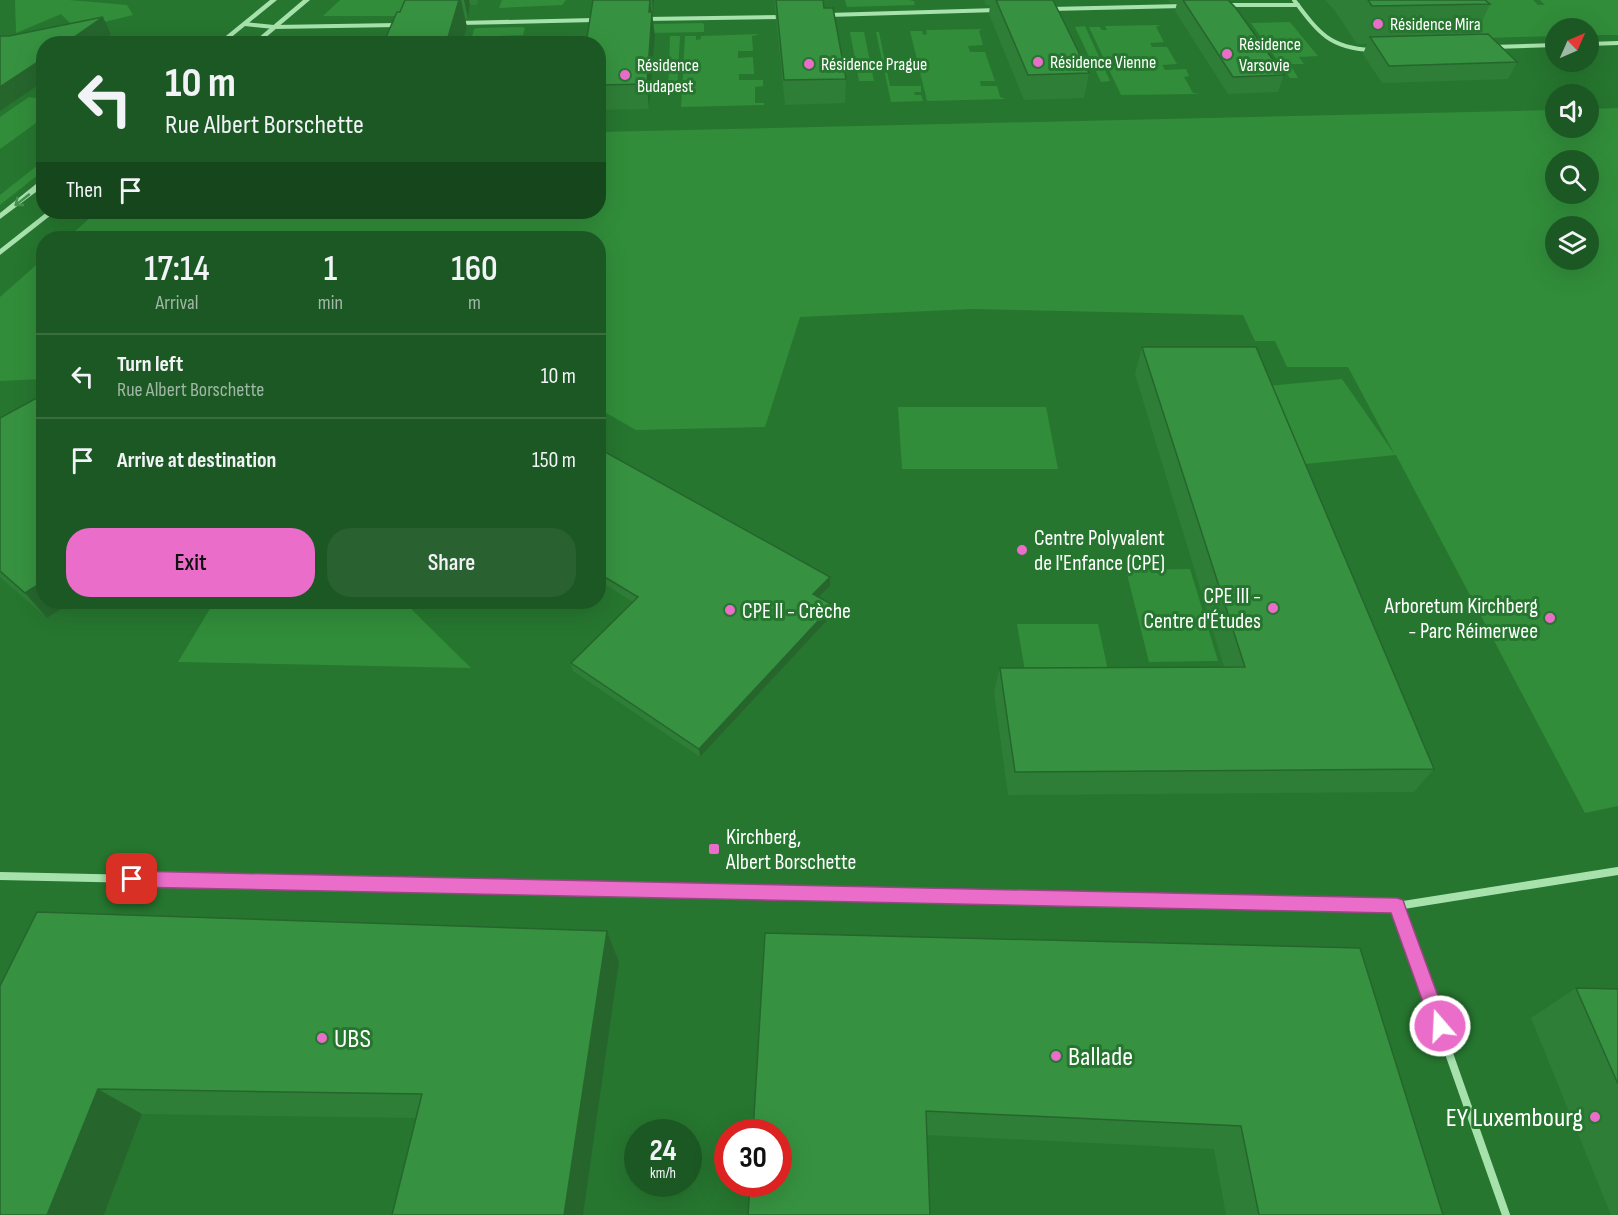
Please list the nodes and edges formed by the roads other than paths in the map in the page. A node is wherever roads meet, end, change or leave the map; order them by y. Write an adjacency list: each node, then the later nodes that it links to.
1 (274, 0): 14 (street)
2 (307, 0): 16 (street)
3 (1294, 0): 5 (street)
4 (1222, 5): 5 (street)
5 (1298, 5): 23 (street)
6 (1187, 6): 8 (street)
7 (1003, 9): 9 (street)
8 (1040, 9)
9 (823, 15)
10 (782, 17): 12 (street)
11 (604, 19): 13 (street)
12 (637, 19)
13 (457, 23)
14 (245, 24): 16 (street); 17 (street)
15 (404, 25): 16 (street)
16 (274, 27): 18 (street)
17 (229, 36)
18 (263, 36)
19 (1618, 43): 20 (street)
20 (1599, 44)
21 (1545, 45): 22 (street)
22 (1489, 47)
23 (1375, 50)
24 (36, 188): 25 (street, one-way to 25)
25 (0, 217)
26 (42, 219): 27 (street)
27 (0, 253)
28 (1618, 871): 30 (street)
29 (0, 876): 30 (street)
30 (1397, 906): 31 (street)
31 (1506, 1215)

